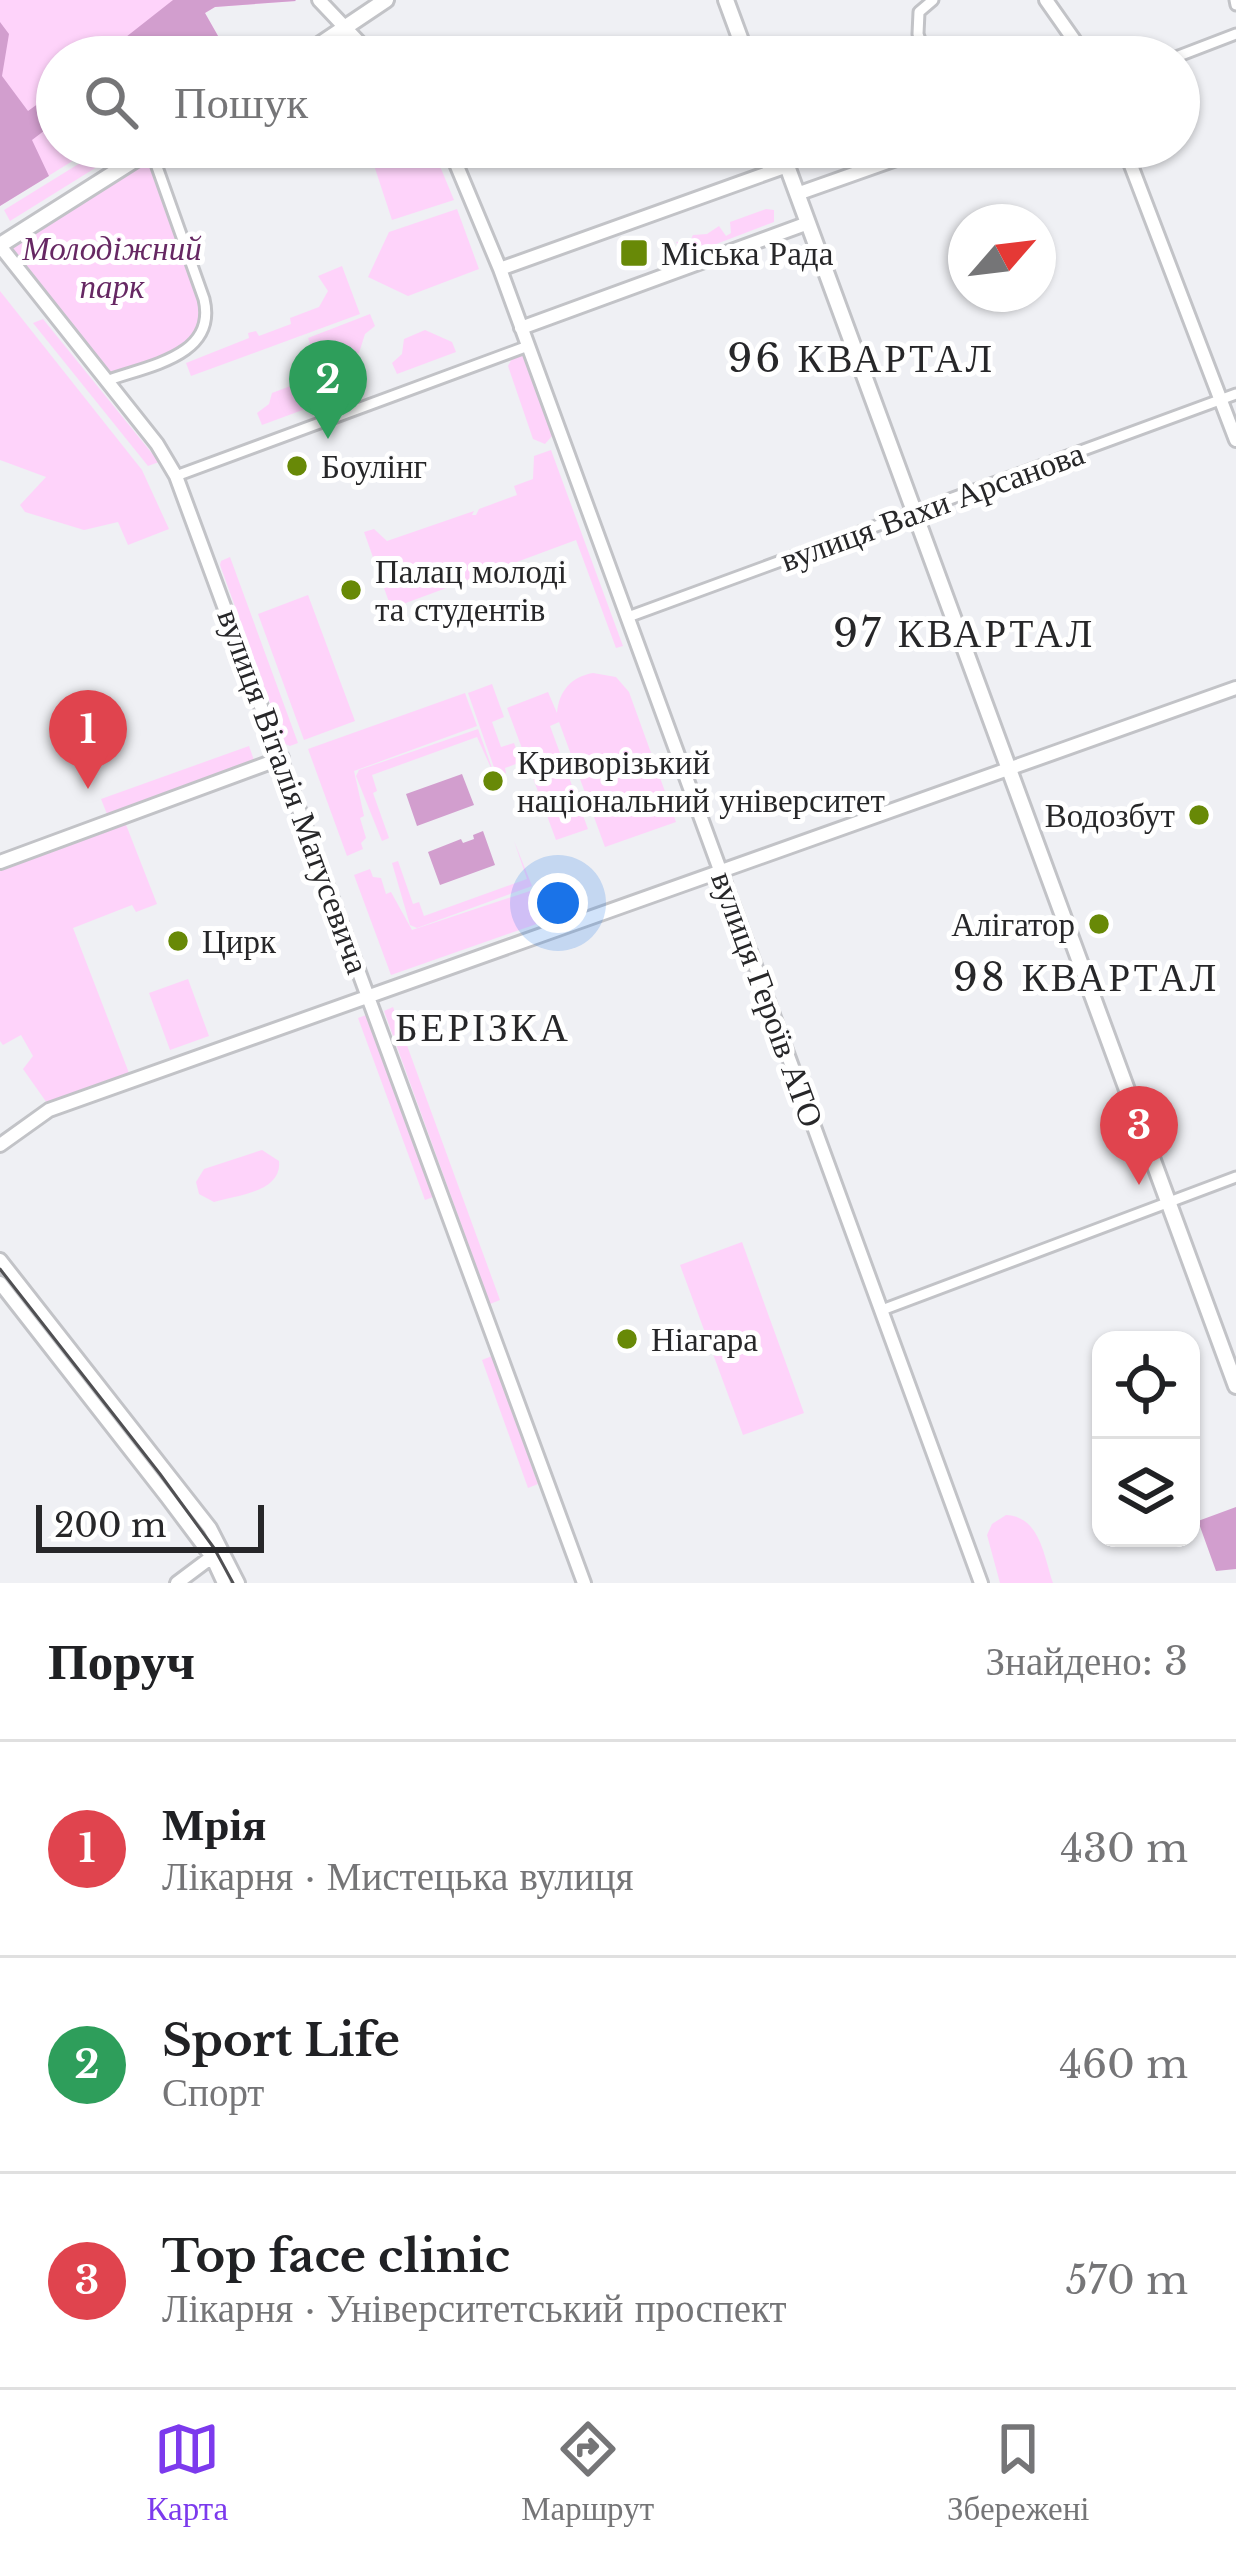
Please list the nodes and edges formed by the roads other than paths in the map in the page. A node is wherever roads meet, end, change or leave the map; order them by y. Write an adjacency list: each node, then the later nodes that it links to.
1 (319, 0): 6 (street)
2 (386, 0): 6 (main road)
3 (726, 0): 10 (main road)
4 (1046, 0): 12 (street)
5 (929, 3): 11 (street)
6 (347, 28): 8 (main road); 9 (street)
7 (1236, 34): 13 (street)
8 (334, 36)
9 (354, 36)
10 (739, 36)
11 (920, 36)
12 (1071, 36)
13 (1200, 48)
14 (121, 168): 23 (main road)
15 (160, 168): 27 (street)
16 (458, 168): 24 (street, вулиця Героїв АТО)
17 (781, 168): 24 (street)
18 (788, 168): 21 (main road)
19 (871, 168): 21 (street)
20 (1132, 168): 29 (street)
21 (797, 194): 22 (main road)
22 (808, 223): 25 (street); 32 (main road)
23 (0, 245): 27 (street, вулиця Віталія Матусевича)
24 (500, 269): 25 (street, вулиця Героїв АТО)
25 (521, 328): 26 (street, вулиця Героїв АТО)
26 (528, 346): 31 (street); 33 (street, вулиця Героїв АТО)
27 (106, 381): 31 (street, вулиця Віталія Матусевича)
28 (1236, 394): 29 (street, вулиця Вахи Арсанова)
29 (1222, 400): 30 (street); 32 (street, вулиця Вахи Арсанова)
30 (1236, 440)
31 (176, 476): 35 (street, вулиця Віталія Матусевича)
32 (915, 513): 33 (street, вулиця Вахи Арсанова); 36 (main road)
33 (628, 617): 38 (street, вулиця Героїв АТО)
34 (1236, 688): 36 (street)
35 (282, 758): 37 (street); 39 (street, вулиця Віталія Матусевича)
36 (1010, 770): 38 (street); 42 (main road)
37 (0, 862)
38 (722, 872): 39 (street); 45 (street, вулиця Героїв АТО)
39 (370, 996): 40 (street); 51 (street, вулиця Віталія Матусевича)
40 (0, 1145)
41 (1236, 1177): 42 (street)
42 (1169, 1202): 45 (street); 46 (main road)
43 (0, 1260): 47 (street)
44 (0, 1283): 47 (street)
45 (882, 1310): 52 (street, вулиця Героїв АТО)
46 (1236, 1386)
47 (217, 1552): 48 (street); 49 (street); 50 (street)
48 (177, 1583)
49 (224, 1583)
50 (238, 1583)
51 (584, 1583)
52 (981, 1583)

